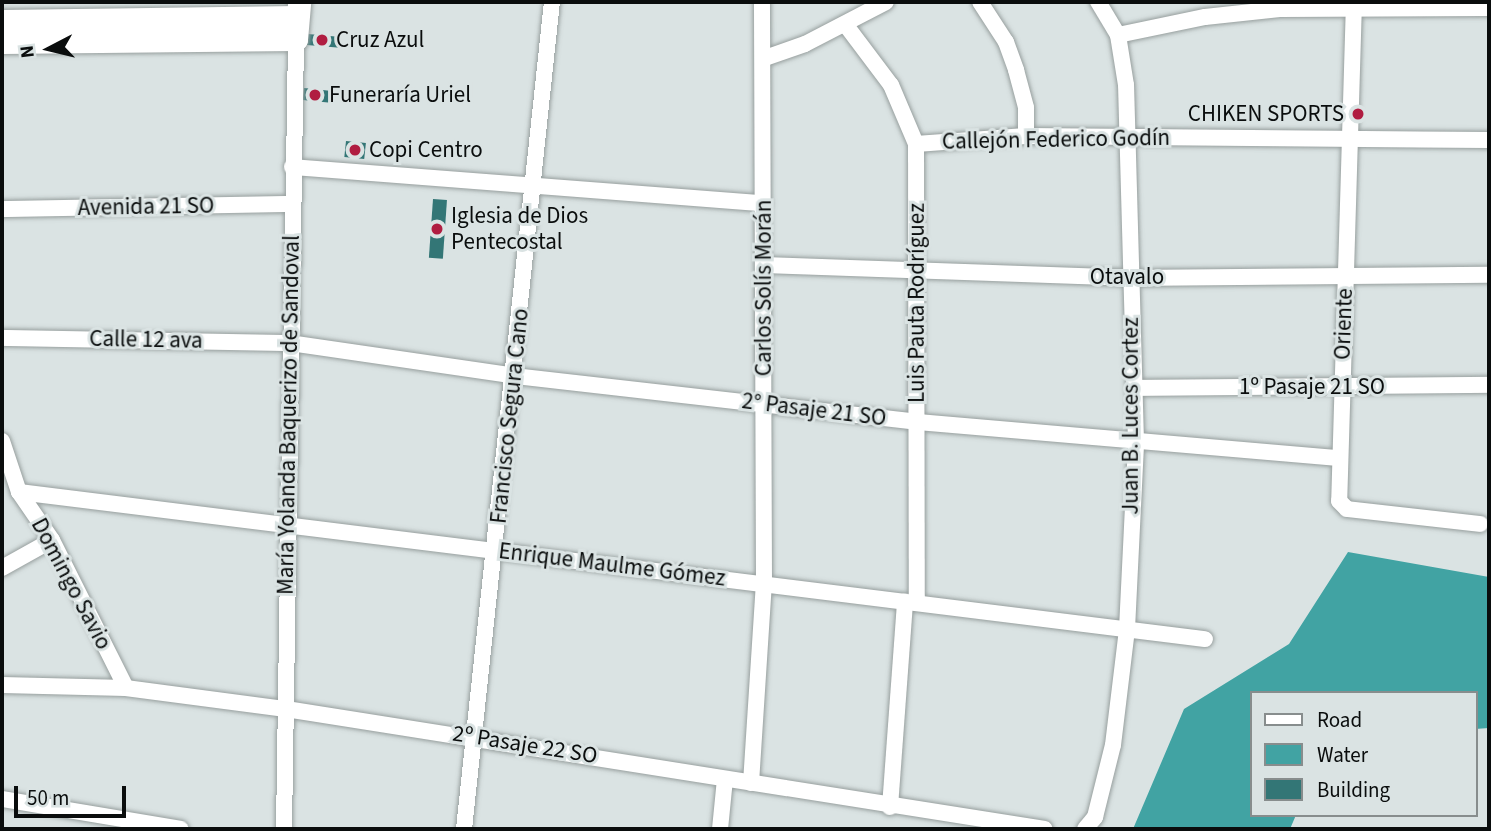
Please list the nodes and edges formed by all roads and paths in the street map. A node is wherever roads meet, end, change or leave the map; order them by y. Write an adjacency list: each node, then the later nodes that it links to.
1 (552, 2): 21 (street, Francisco Segura Cano)
2 (762, 2): 14 (street, Carlos Solís Morán)
3 (886, 2): 11 (street)
4 (980, 2): 15 (street)
5 (1098, 2): 12 (street, Juan B. Luces Cortez)
6 (1278, 5): 7 (street); 12 (street)
7 (1354, 6): 8 (street); 17 (street, Oriente)
8 (1489, 8)
9 (297, 19): 10 (street); 13 (street); 20 (street, María Yolanda Baquerizo de Sandoval)
10 (2, 21)
11 (845, 24): 14 (street); 19 (street, Luis Pauta Rodríguez)
12 (1118, 35): 16 (street, Juan B. Luces Cortez)
13 (2, 42)
14 (765, 58): 22 (street, Carlos Solís Morán)
15 (1026, 136): 16 (street, Callejón Federico Godín); 19 (street, Callejón Federico Godín)
16 (1128, 138): 17 (street, Callejón Federico Godín); 29 (street, Juan B. Luces Cortez)
17 (1349, 139): 18 (street, Callejón Federico Godín); 27 (street, Oriente)
18 (1489, 140)
19 (916, 144): 26 (street, Luis Pauta Rodríguez)
20 (292, 167): 21 (street); 23 (street, María Yolanda Baquerizo de Sandoval)
21 (533, 187): 22 (street); 32 (street, Francisco Segura Cano)
22 (764, 203): 25 (street, Carlos Solís Morán)
23 (291, 204): 24 (street, Avenida 21 SO); 31 (street, María Yolanda Baquerizo de Sandoval)
24 (2, 209)
25 (764, 265): 26 (street, Otavalo); 36 (street, Carlos Solís Morán)
26 (918, 272): 29 (street, Otavalo); 37 (street, Luis Pauta Rodríguez)
27 (1345, 274): 28 (street, Otavalo); 29 (street, Otavalo); 35 (street, Oriente)
28 (1489, 275)
29 (1129, 278): 34 (street, Juan B. Luces Cortez)
30 (2, 338): 31 (street, Calle 12 ava)
31 (290, 343): 32 (street, 2° Pasaje 21 SO); 43 (street, María Yolanda Baquerizo de Sandoval)
32 (515, 376): 36 (street, 2° Pasaje 21 SO); 45 (street, Francisco Segura Cano)
33 (1489, 385): 35 (street, 1º Pasaje 21 SO)
34 (1134, 388): 35 (street, 1º Pasaje 21 SO); 39 (street, Juan B. Luces Cortez)
35 (1342, 388): 40 (street, Oriente)
36 (764, 404): 37 (street, 2° Pasaje 21 SO); 47 (street, Carlos Solís Morán)
37 (917, 422): 39 (street, 2° Pasaje 21 SO); 48 (street, Luis Pauta Rodríguez)
38 (2, 441): 41 (street, Domingo Savio)
39 (1136, 442): 40 (street, 2° Pasaje 21 SO); 49 (street, Juan B. Luces Cortez)
40 (1339, 458): 42 (street, Oriente)
41 (19, 492): 43 (street, Enrique Maulme Gómez); 44 (street, Domingo Savio)
42 (1480, 524)
43 (287, 525): 45 (street, Enrique Maulme Gómez); 53 (street, María Yolanda Baquerizo de Sandoval)
44 (52, 540): 46 (street); 52 (street, Domingo Savio)
45 (497, 551): 47 (street, Enrique Maulme Gómez); 54 (street, Francisco Segura Cano)
46 (2, 568)
47 (764, 584): 48 (street, Enrique Maulme Gómez); 56 (street, Carlos Solís Morán)
48 (911, 602): 49 (street, Enrique Maulme Gómez); 58 (street, Luis Pauta Rodríguez)
49 (1126, 629): 50 (street, Enrique Maulme Gómez); 64 (street, Juan B. Luces Cortez)
50 (1205, 639)
51 (2, 685): 52 (street, 2º Pasaje 22 SO)
52 (126, 688): 53 (street, 2º Pasaje 22 SO)
53 (286, 709): 54 (street, 2º Pasaje 22 SO); 60 (street, María Yolanda Baquerizo de Sandoval)
54 (476, 737): 55 (street, 2º Pasaje 22 SO); 61 (street, Francisco Segura Cano)
55 (725, 779): 56 (street, 2º Pasaje 22 SO); 62 (street)
56 (751, 783): 58 (street, 2º Pasaje 22 SO)
57 (2, 799): 59 (street)
58 (890, 807): 63 (street, 2º Pasaje 22 SO)
59 (181, 829)
60 (284, 829)
61 (464, 829)
62 (720, 829)
63 (1045, 829)
64 (1085, 829)

